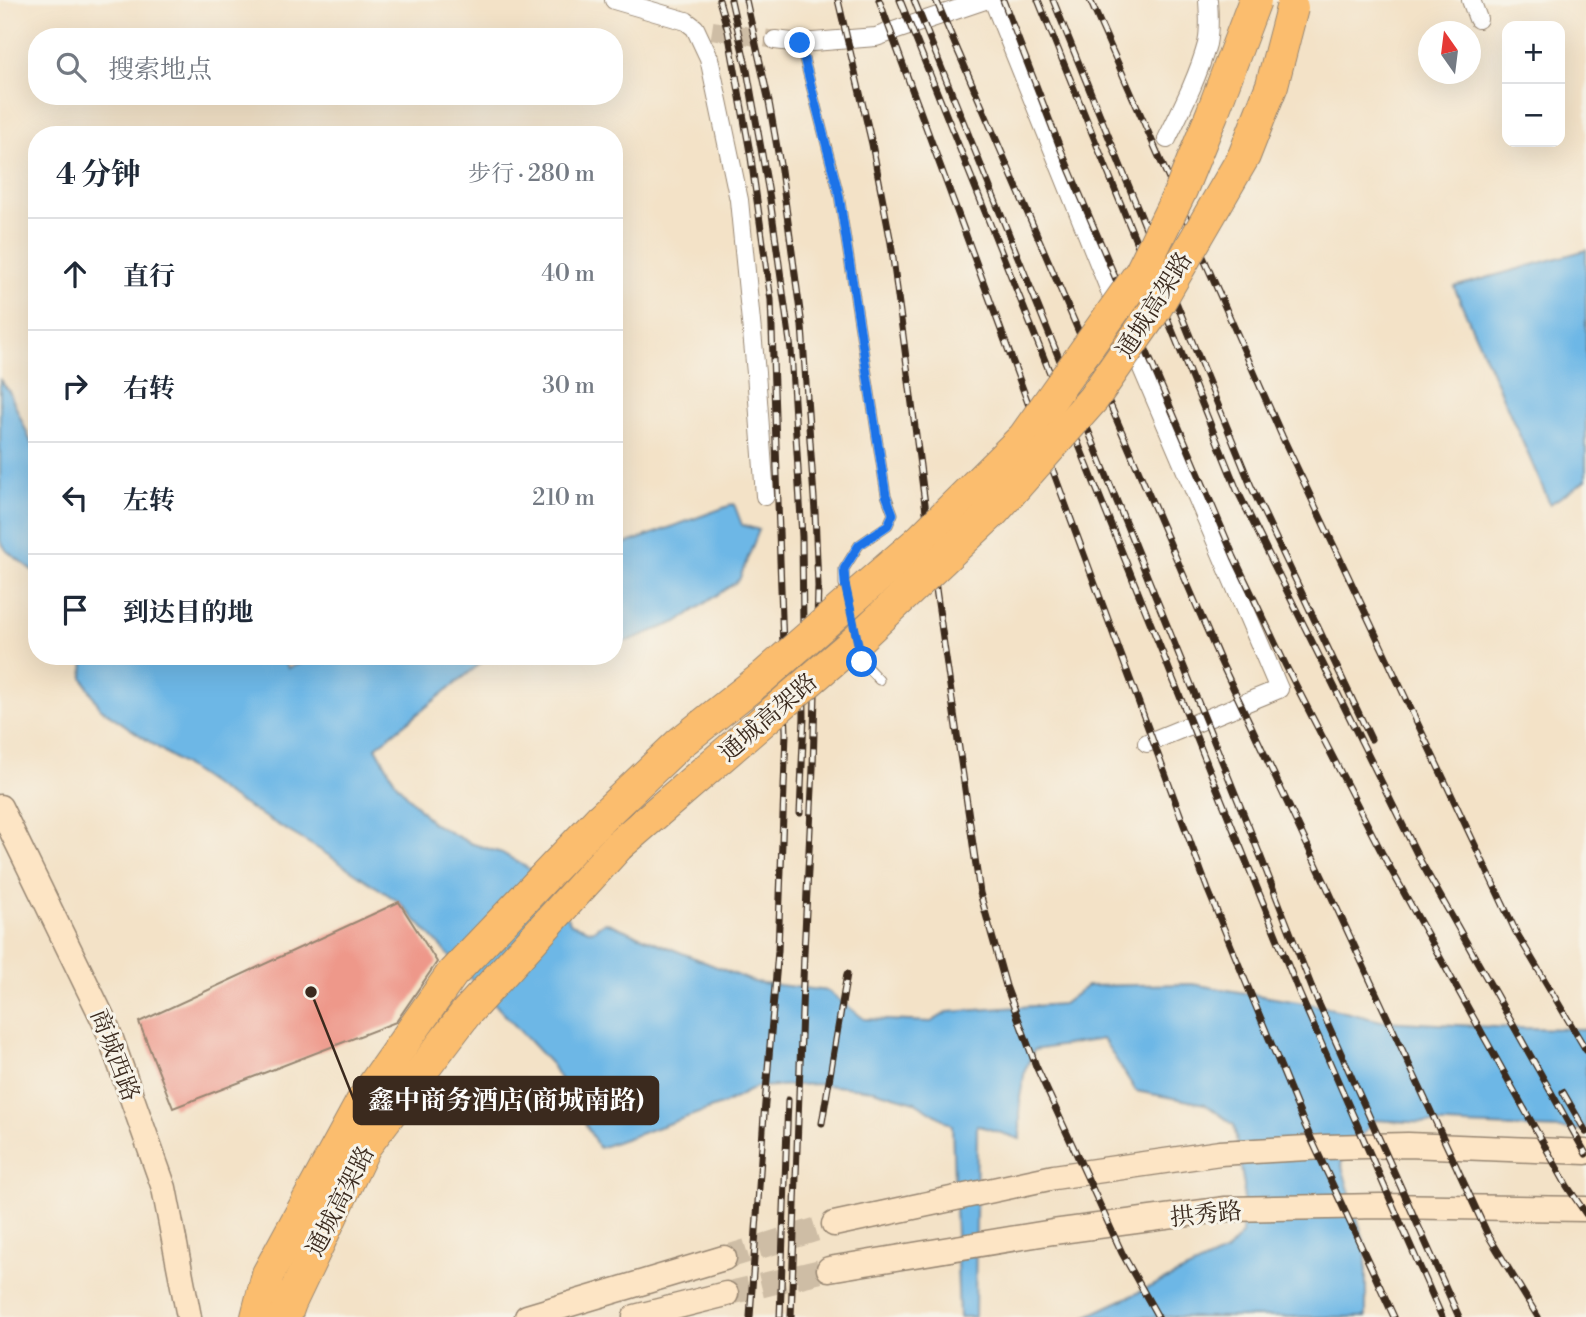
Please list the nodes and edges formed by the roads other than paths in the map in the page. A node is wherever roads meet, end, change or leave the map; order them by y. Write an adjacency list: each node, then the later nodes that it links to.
1 (614, 0): 12 (street)
2 (985, 0): 10 (street)
3 (993, 0): 16 (street)
4 (1208, 0): 11 (street)
5 (1255, 0): 25 (highway, 通城高架路, bridge)
6 (1295, 0): 26 (highway, 通城高架路, bridge)
7 (1471, 0): 8 (street)
8 (1478, 19)
9 (775, 40): 10 (street)
10 (800, 43): 13 (lane)
11 (1167, 139)
12 (765, 496)
13 (850, 610)
14 (853, 623): 15 (lane)
15 (879, 680)
16 (1147, 743)
17 (0, 807): 24 (main road, 商城西路)
18 (1586, 1152): 20 (main road)
19 (1586, 1209): 22 (main road, 拱秀路)
20 (834, 1224)
21 (724, 1258): 27 (main road)
22 (830, 1269)
23 (726, 1294): 28 (main road)
24 (189, 1317)
25 (257, 1317)
26 (285, 1317)
27 (527, 1317)
28 (635, 1317)

